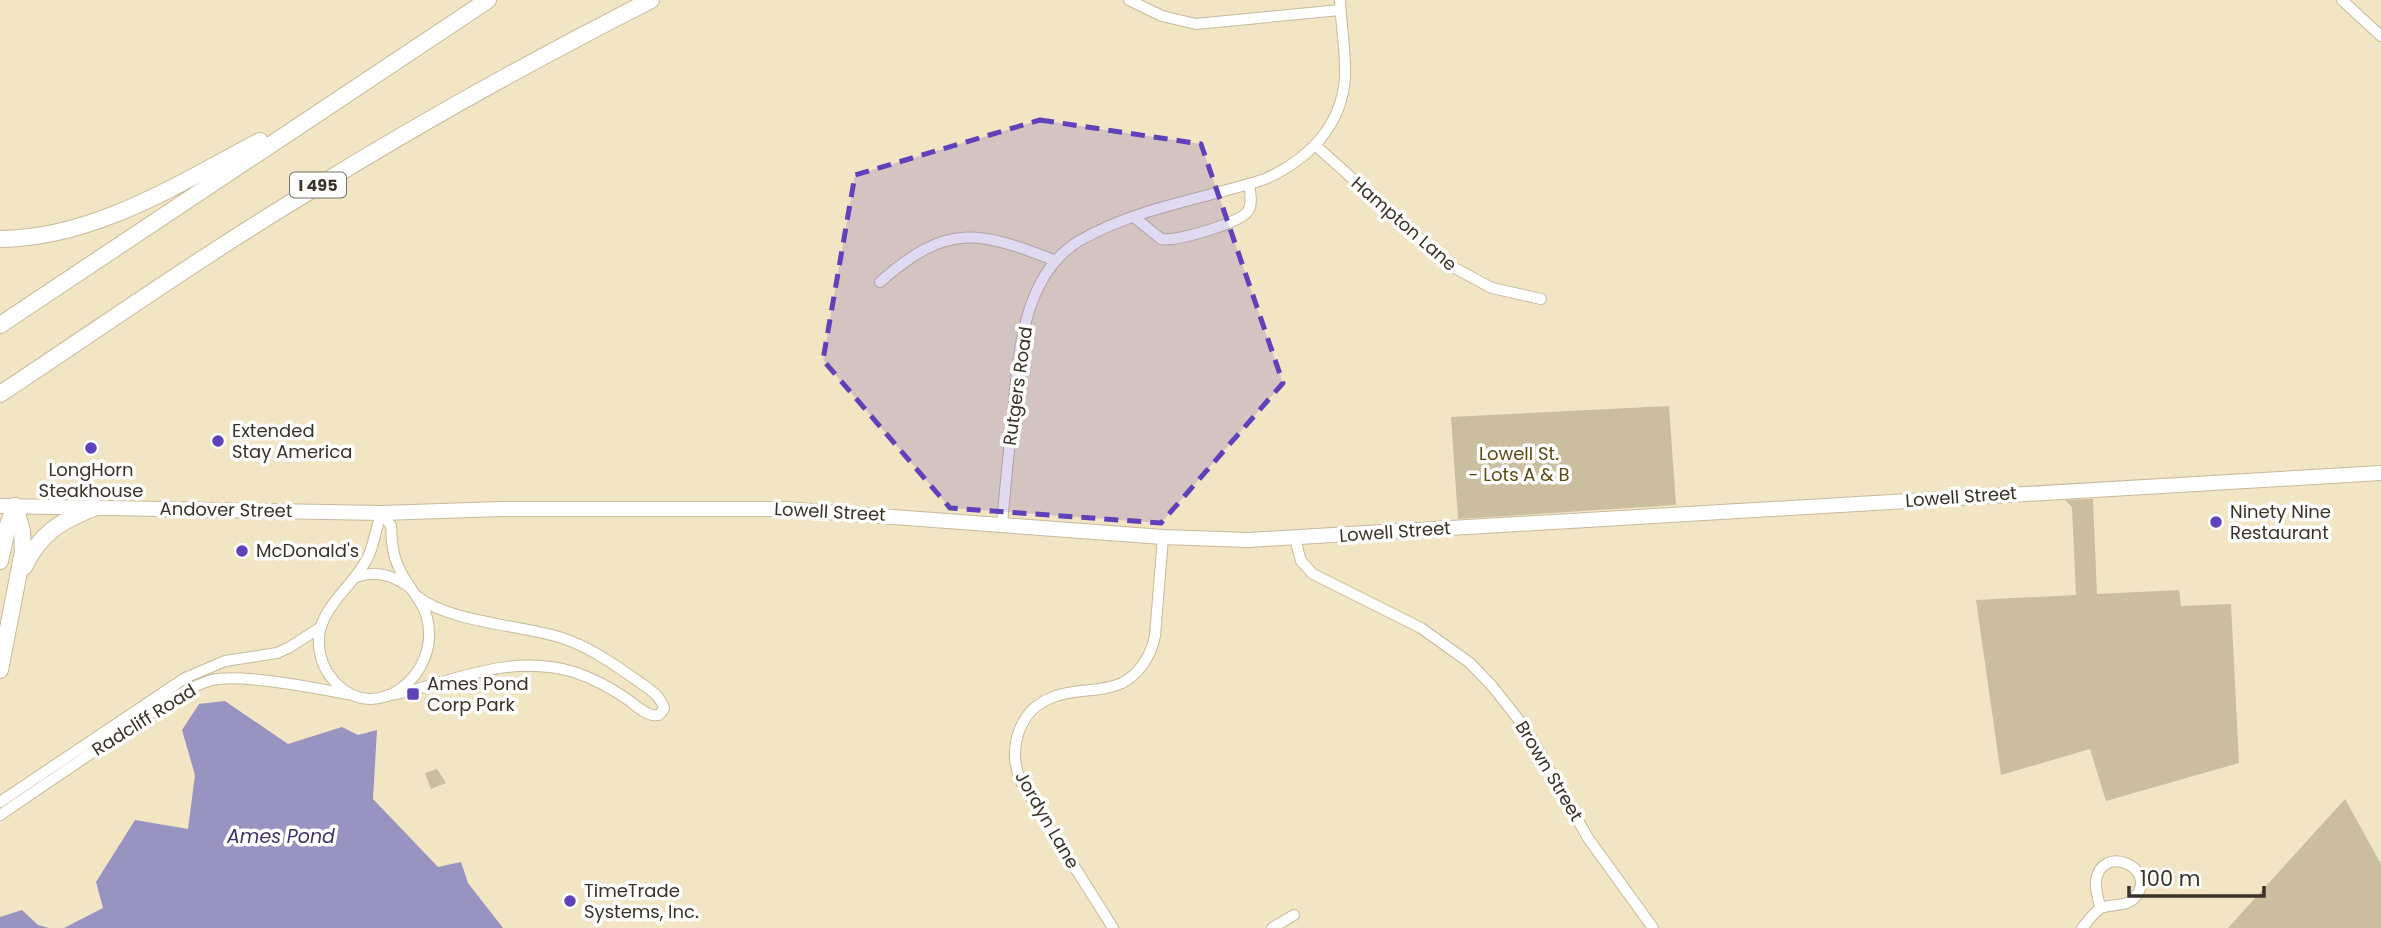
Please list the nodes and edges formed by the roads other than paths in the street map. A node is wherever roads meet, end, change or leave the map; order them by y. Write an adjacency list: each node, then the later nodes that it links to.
1 (488, 0): 7 (highway)
2 (651, 0): 16 (highway, I 495)
3 (1129, 0): 5 (street)
4 (2342, 0): 6 (street)
5 (1340, 5): 8 (street, Rutgers Road)
6 (2381, 36)
7 (339, 99): 11 (highway); 15 (highway)
8 (1315, 145): 9 (street, Rutgers Road); 14 (street, Hampton Lane)
9 (1248, 184): 10 (street, Rutgers Road); 10 (street)
10 (1134, 217): 12 (street, Rutgers Road)
11 (0, 239)
12 (1055, 261): 13 (street); 22 (street, Rutgers Road)
13 (880, 282)
14 (1541, 299)
15 (0, 325)
16 (0, 395)
17 (2381, 473): 24 (main road, Lowell Street)
18 (7, 506): 19 (main road, Andover Street); 25 (highway); 26 (highway)
19 (96, 506): 20 (main road, Andover Street); 26 (highway)
20 (382, 513): 21 (main road, Andover Street); 27 (street); 28 (street)
21 (410, 513): 22 (main road, Lowell Street)
22 (1002, 524): 23 (main road, Lowell Street)
23 (1163, 537): 24 (main road, Lowell Street); 37 (street, Jordyn Lane)
24 (1295, 539): 39 (street, Brown Street)
25 (0, 561)
26 (20, 576): 30 (highway)
27 (356, 577): 28 (street); 29 (street)
28 (415, 593): 32 (street); 32 (street)
29 (321, 627): 31 (street); 33 (street, Radcliff Road)
30 (0, 670)
31 (347, 694): 32 (street); 34 (street, Radcliff Road)
32 (386, 696)
33 (0, 802)
34 (0, 815)
35 (2100, 908): 35 (street); 40 (street)
36 (1294, 915): 38 (street)
37 (1113, 928)
38 (1272, 928)
39 (1653, 928)
40 (2082, 928)

